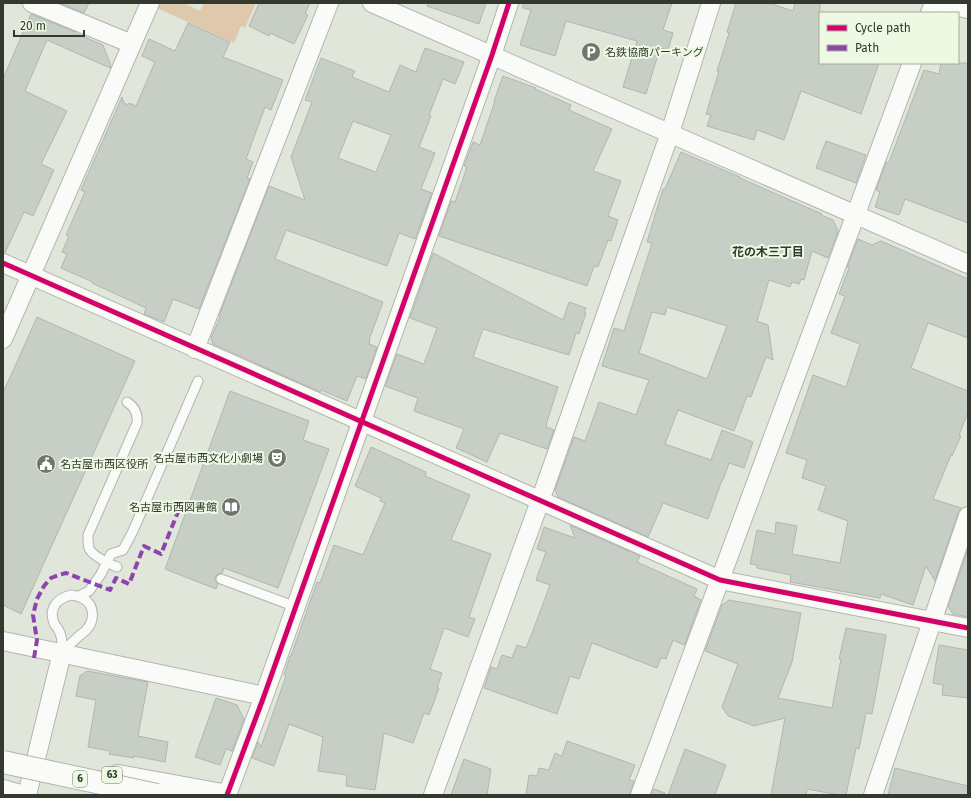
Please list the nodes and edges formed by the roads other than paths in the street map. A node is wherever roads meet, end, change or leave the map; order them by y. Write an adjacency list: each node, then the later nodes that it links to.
1 (32, 3): 9 (street)
2 (150, 3): 9 (street)
3 (329, 3): 18 (street)
4 (372, 3): 10 (street)
5 (509, 3): 10 (street)
6 (711, 3): 12 (street)
7 (944, 3): 8 (street)
8 (968, 9)
9 (132, 44): 16 (street)
10 (492, 55): 12 (street); 21 (street)
11 (912, 64): 13 (street)
12 (670, 134): 13 (street); 22 (street)
13 (855, 215): 15 (street); 27 (street)
14 (3, 263): 16 (street)
15 (968, 264)
16 (31, 275): 17 (street); 18 (street)
17 (3, 339)
18 (196, 349): 21 (street)
19 (198, 380): 24 (lane)
20 (127, 402): 24 (lane)
21 (361, 422): 22 (street); 29 (street)
22 (540, 501): 27 (street); 44 (street)
23 (968, 516): 30 (street)
24 (107, 562): 25 (lane); 28 (lane)
25 (117, 567)
26 (222, 579): 29 (lane)
27 (720, 580): 30 (street); 45 (street)
28 (79, 596): 33 (lane); 33 (lane)
29 (296, 607): 34 (street)
30 (932, 621): 31 (street); 46 (street)
31 (968, 628)
32 (3, 641): 33 (street)
33 (62, 653): 34 (street); 37 (street)
34 (264, 696): 43 (street)
35 (3, 753): 37 (main road, 63)
36 (3, 762): 41 (main road, 6, bridge)
37 (34, 762): 40 (street); 42 (main road, 63)
38 (3, 791): 39 (main road)
39 (17, 795)
40 (27, 795)
41 (157, 795)
42 (222, 795)
43 (227, 795)
44 (433, 795)
45 (640, 795)
46 (873, 795)

